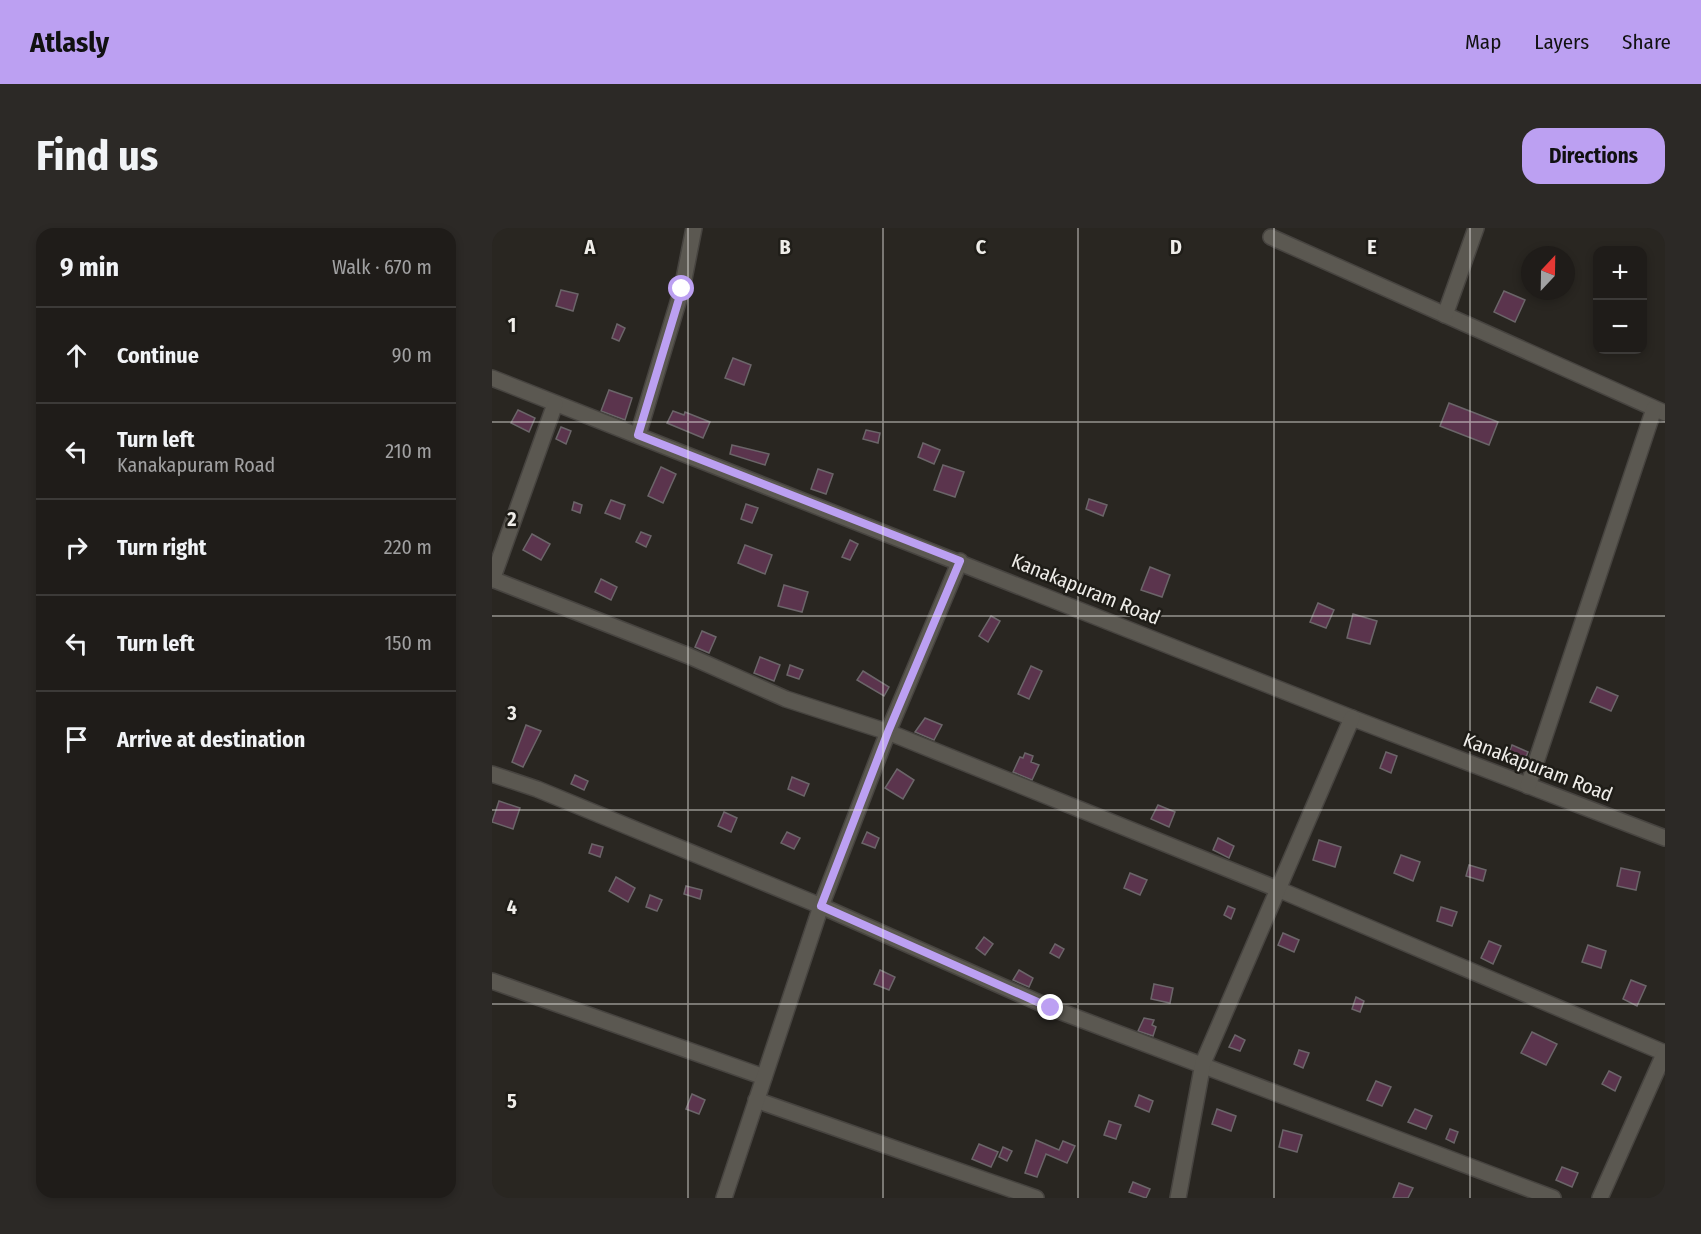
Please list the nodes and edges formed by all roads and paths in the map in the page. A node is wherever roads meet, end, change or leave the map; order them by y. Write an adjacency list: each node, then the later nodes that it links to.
1 (694, 228): 8 (street)
2 (1476, 228): 4 (street)
3 (1271, 237): 4 (street)
4 (1444, 315): 7 (street)
5 (492, 378): 6 (street, Kanakapuram Road)
6 (555, 405): 8 (street, Kanakapuram Road); 10 (street)
7 (1660, 411): 14 (street)
8 (638, 435): 9 (street, Kanakapuram Road)
9 (960, 561): 11 (street, Kanakapuram Road); 12 (street)
10 (492, 579): 12 (street)
11 (1352, 718): 14 (street, Kanakapuram Road); 16 (street)
12 (888, 732): 16 (street); 17 (street)
13 (492, 774): 17 (street)
14 (1528, 786): 15 (street, Kanakapuram Road)
15 (1665, 838)
16 (1280, 890): 19 (street); 20 (street)
17 (821, 906): 20 (street); 21 (street)
18 (492, 981): 21 (street)
19 (1665, 1052): 27 (street)
20 (1203, 1064): 25 (street); 26 (street)
21 (764, 1077): 22 (street)
22 (756, 1100): 23 (street); 24 (street)
23 (724, 1198)
24 (1036, 1198)
25 (1178, 1198)
26 (1553, 1198)
27 (1600, 1198)

